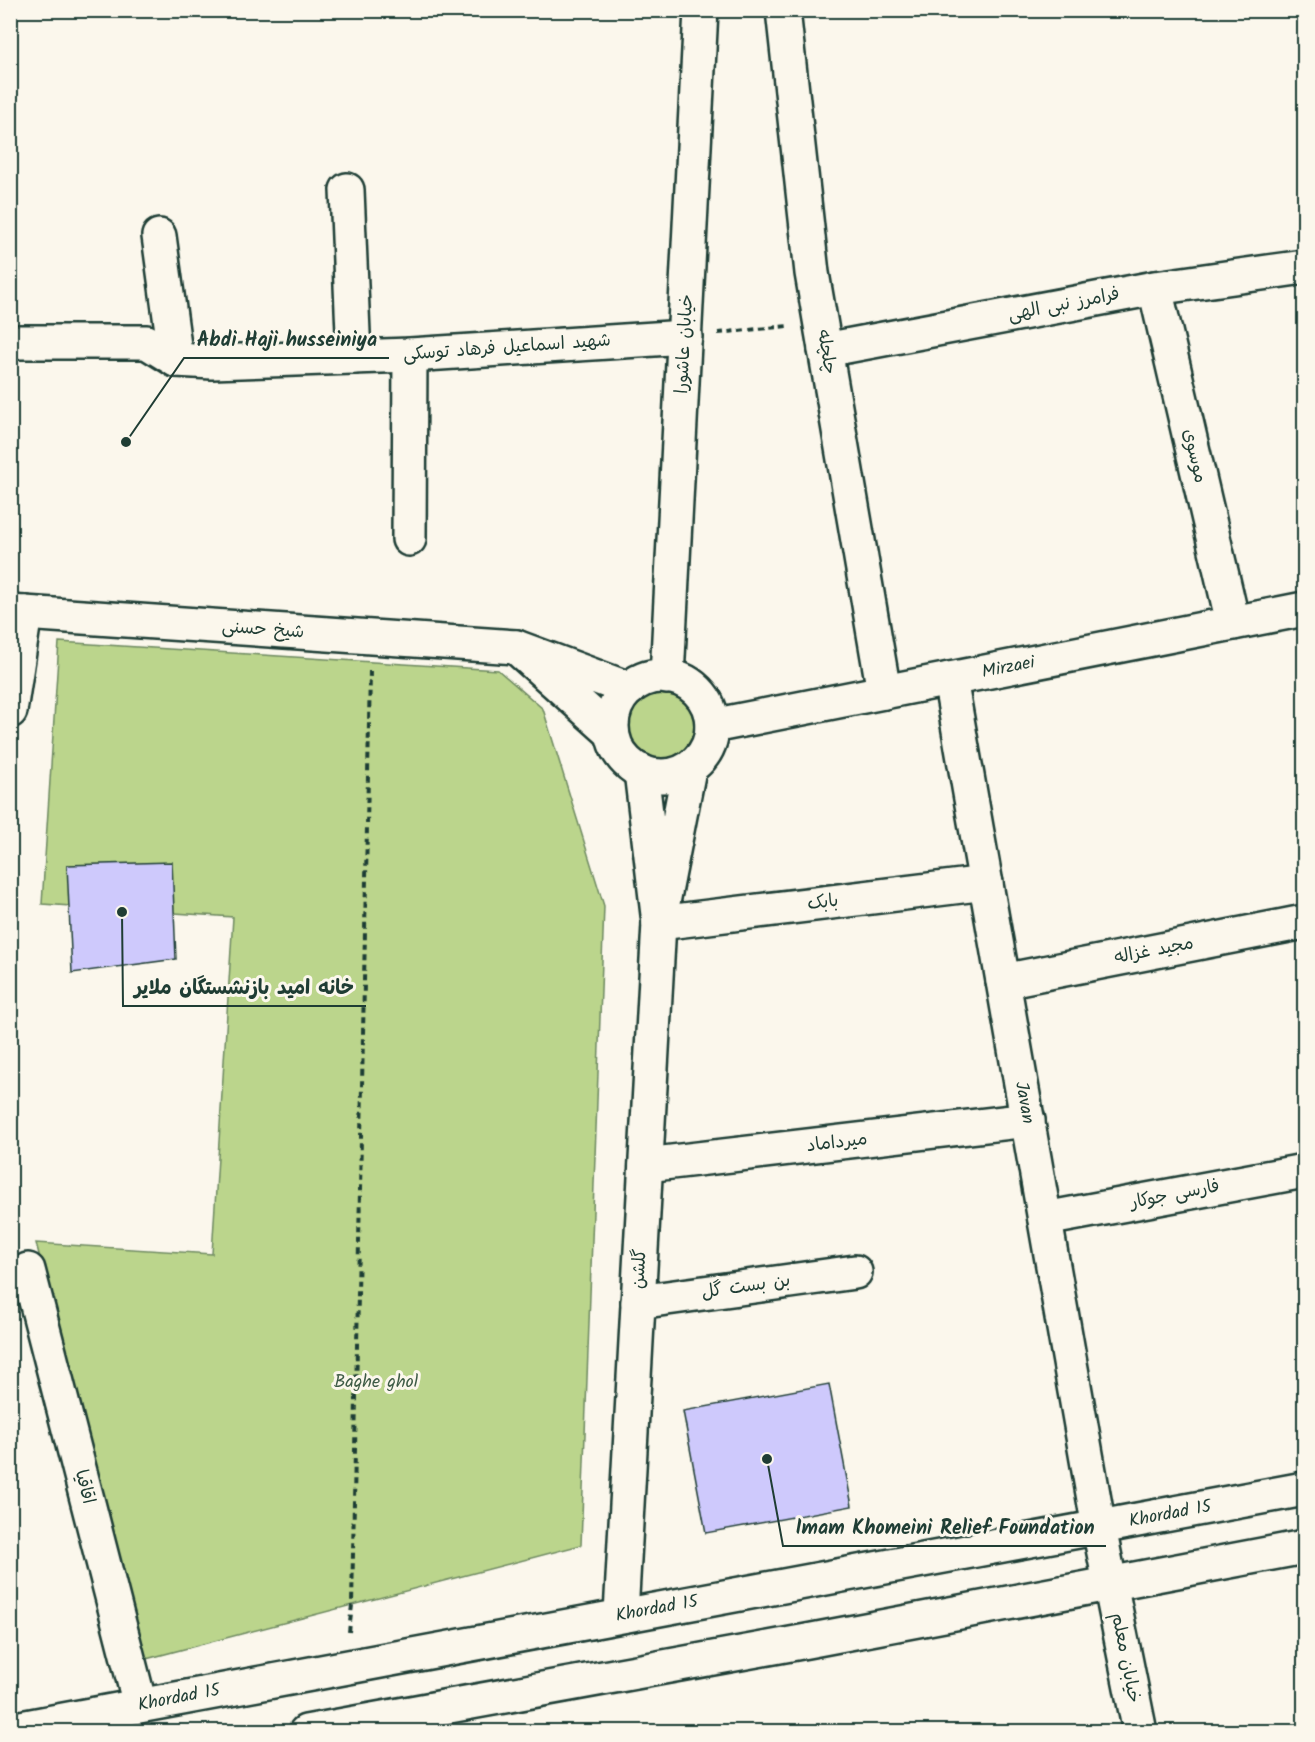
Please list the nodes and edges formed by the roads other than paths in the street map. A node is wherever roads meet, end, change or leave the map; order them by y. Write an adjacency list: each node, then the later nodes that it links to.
1 (701, 10): 8 (street, خیابان عاشورا)
2 (783, 10): 7 (street, چلچله)
3 (347, 190): 11 (street)
4 (159, 236): 12 (street)
5 (1305, 267): 6 (street, فرامرز نبی الهی)
6 (1155, 288): 7 (street, فرامرز نبی الهی); 16 (street, موسوی)
7 (823, 336): 21 (street, چلچله)
8 (685, 337): 10 (street, شهید اسماعیل فرهاد توسکی); 18 (street, خیابان عاشورا)
9 (10, 342): 12 (street, شهید اسماعیل فرهاد توسکی)
10 (410, 355): 11 (street, شهید اسماعیل فرهاد توسکی); 13 (street)
11 (354, 357): 12 (street, شهید اسماعیل فرهاد توسکی)
12 (176, 360)
13 (409, 539)
14 (1305, 609): 16 (street, Mirzaei)
15 (18, 612): 17 (street, شیخ حسنی); 22 (street)
16 (1233, 623): 19 (street, Mirzaei)
17 (516, 647): 20 (street, شیخ حسنی); 24 (street)
18 (668, 677): 20 (street); 23 (street)
19 (950, 679): 21 (street, Mirzaei); 27 (street, Javan)
20 (629, 689): 24 (street)
21 (884, 692): 23 (street, Mirzaei)
22 (10, 711)
23 (712, 726): 25 (street)
24 (612, 733): 26 (street)
25 (689, 769): 26 (street); 29 (street)
26 (641, 771): 29 (street)
27 (986, 882): 29 (street, بابک); 30 (street, Javan)
28 (1305, 922): 30 (street, مجید غزاله)
29 (659, 923): 32 (street, گلشن)
30 (1003, 981): 31 (street, Javan)
31 (1028, 1120): 32 (street, میرداماد); 34 (street, Javan)
32 (646, 1165): 37 (street, گلشن)
33 (1305, 1171): 34 (street, فارسی جوکار)
34 (1045, 1219): 39 (street, Javan)
35 (28, 1269): 43 (street, اقاقیا)
36 (855, 1272): 37 (street, بن بست گل)
37 (638, 1302): 42 (street, گلشن)
38 (1305, 1489): 39 (street, Khordad 15)
39 (1099, 1527): 41 (street, خیابان معلم); 42 (street, Khordad 15)
40 (1305, 1547): 41 (street)
41 (1111, 1584): 45 (street); 46 (street, خیابان معلم)
42 (621, 1614): 43 (street, Khordad 15)
43 (140, 1705): 44 (street, Khordad 15)
44 (10, 1730)
45 (306, 1731)
46 (1140, 1731)

